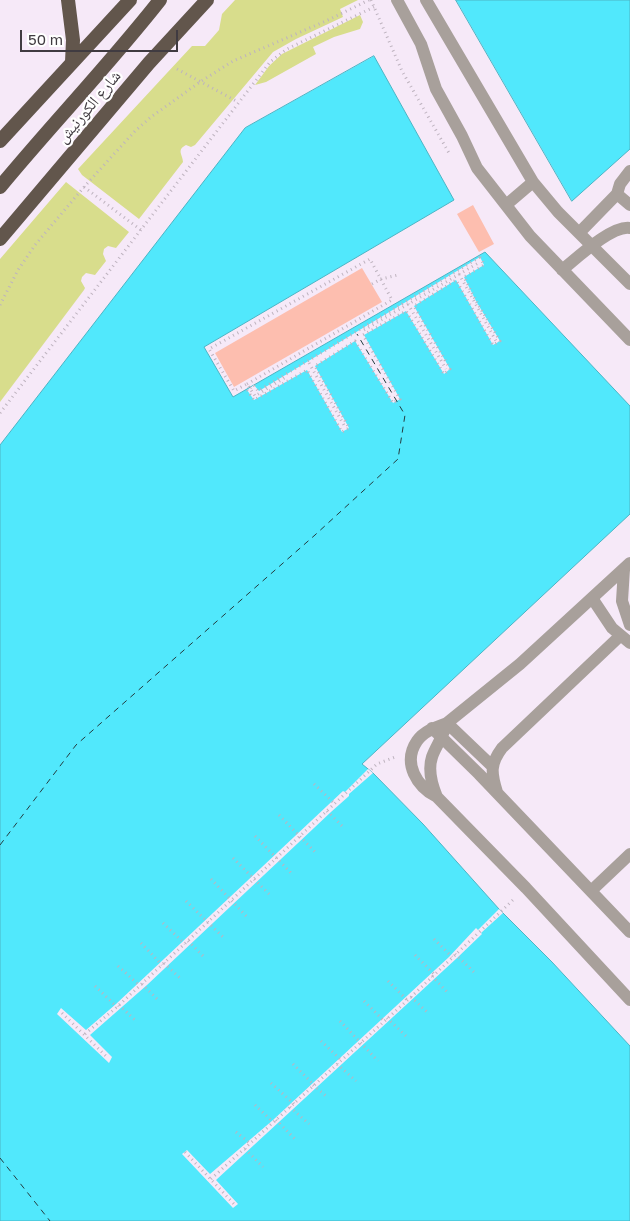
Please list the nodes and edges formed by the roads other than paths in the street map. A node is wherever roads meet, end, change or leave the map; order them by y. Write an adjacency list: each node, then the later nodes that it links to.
1 (68, 0): 7 (highway)
2 (130, 0): 7 (highway)
3 (160, 0): 11 (highway)
4 (207, 0): 18 (highway, شارع الكورنيش)
5 (397, 0): 14 (lane)
6 (426, 0): 10 (lane)
7 (72, 62): 8 (highway)
8 (0, 141)
9 (630, 171): 13 (lane)
10 (532, 182): 14 (lane); 17 (lane)
11 (0, 187)
12 (630, 189): 13 (lane)
13 (617, 194): 15 (lane); 17 (lane)
14 (506, 204): 20 (lane)
15 (630, 205)
16 (630, 228): 19 (lane)
17 (579, 234): 19 (lane)
18 (0, 239)
19 (592, 246): 20 (lane); 21 (lane)
20 (562, 270): 22 (lane)
21 (630, 284)
22 (630, 340)
23 (627, 566): 24 (lane); 25 (lane)
24 (592, 598): 26 (lane); 27 (lane)
25 (630, 625)
26 (625, 639): 30 (lane)
27 (447, 723): 28 (lane); 29 (lane); 31 (lane)
28 (432, 728): 29 (lane); 34 (lane)
29 (442, 738): 33 (lane); 34 (lane)
30 (502, 748): 31 (lane); 32 (lane)
31 (476, 751): 32 (lane)
32 (492, 766): 33 (lane)
33 (496, 792): 36 (lane)
34 (437, 797): 38 (lane)
35 (630, 854): 36 (lane)
36 (591, 891): 37 (lane)
37 (630, 932)
38 (630, 1000)

